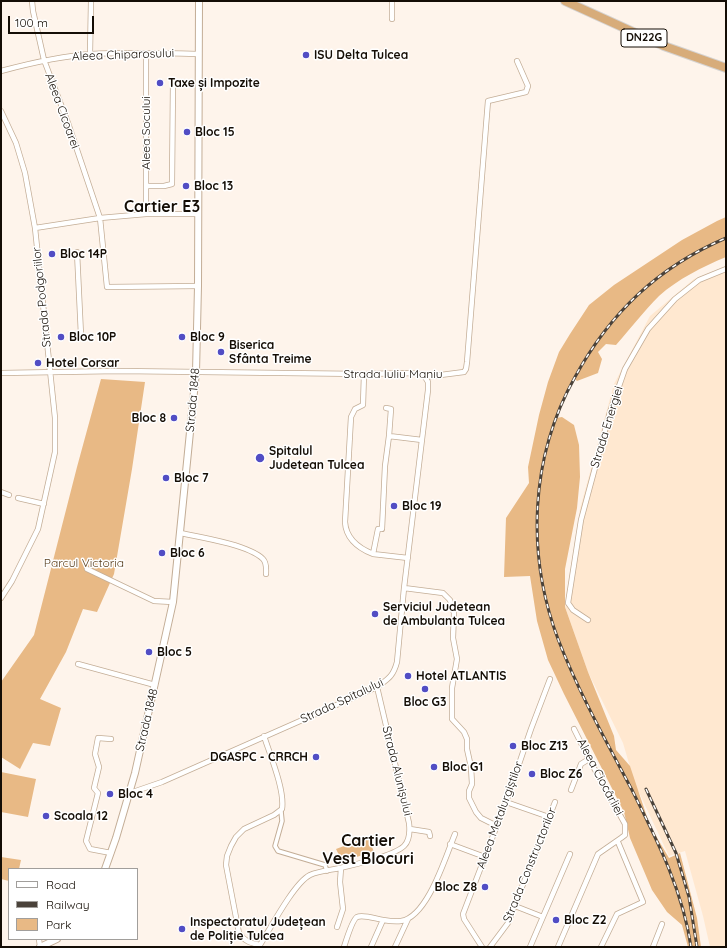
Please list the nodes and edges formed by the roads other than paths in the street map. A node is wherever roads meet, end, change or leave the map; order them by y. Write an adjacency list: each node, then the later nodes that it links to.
1 (32, 1): 10 (street, Aleea Cicoarei)
2 (91, 1): 8 (street)
3 (199, 1): 9 (main road, Strada 1848)
4 (392, 1): 6 (street)
5 (565, 1): 12 (highway, DN22G)
6 (392, 19)
7 (146, 53): 8 (street, Aleea Chiparosului); 9 (street, Aleea Chiparosului); 16 (street, Aleea Socului)
8 (90, 54): 10 (street, Aleea Chiparosului)
9 (198, 54): 18 (main road, Strada 1848)
10 (44, 60): 13 (street, Aleea Chiparosului); 19 (street, Aleea Cicoarei)
11 (517, 61): 29 (street, Strada Iuliu Maniu)
12 (726, 68)
13 (1, 71)
14 (173, 81): 16 (street)
15 (1, 111): 20 (street, Strada Podgoriilor)
16 (146, 186): 17 (street, Aleea Socului)
17 (146, 214): 18 (street); 19 (street)
18 (198, 214): 23 (main road, Strada 1848)
19 (100, 218): 20 (street); 23 (street, Aleea Cicoarei)
20 (35, 228): 27 (street, Strada Podgoriilor)
21 (77, 252): 24 (street)
22 (726, 269): 45 (street, Strada Energiei)
23 (198, 286): 25 (main road, Strada 1848)
24 (81, 335)
25 (196, 372): 27 (street, Strada Iuliu Maniu); 28 (street, Strada Iuliu Maniu); 37 (main road, Strada 1848)
26 (1, 373): 27 (street, Strada Iuliu Maniu)
27 (51, 373): 36 (street, Strada Podgoriilor)
28 (364, 374): 29 (street, Strada Iuliu Maniu); 38 (street)
29 (425, 377): 32 (street, Strada Spitalului)
30 (386, 408): 31 (street)
31 (389, 436): 32 (street); 38 (street)
32 (422, 440): 39 (street, Strada Spitalului)
33 (1, 492): 34 (street)
34 (9, 495): 35 (street)
35 (18, 498): 36 (street)
36 (44, 504): 43 (street, Strada Podgoriilor)
37 (180, 533): 41 (street); 44 (main road, Strada 1848)
38 (373, 554): 39 (street)
39 (408, 558): 42 (street, Strada Spitalului)
40 (87, 569): 44 (street)
41 (266, 574)
42 (404, 588): 49 (street, Strada Spitalului); 60 (street)
43 (1, 598)
44 (173, 602): 48 (main road, Strada 1848)
45 (588, 620)
46 (78, 664): 48 (street)
47 (550, 679): 56 (street, Aleea Metalurgiștilor)
48 (155, 684): 55 (main road, Strada 1848)
49 (377, 687): 51 (street, Strada Spitalului); 61 (street, Strada Alunișului)
50 (574, 729): 53 (street, Aleea Ciocârliei)
51 (264, 736): 55 (street, Strada Spitalului); 58 (street)
52 (111, 738): 66 (street)
53 (589, 759): 54 (street); 64 (street, Aleea Ciocârliei)
54 (571, 790)
55 (130, 793): 66 (main road)
56 (506, 802): 59 (street); 60 (street, Aleea Metalurgiștilor)
57 (555, 802): 59 (street, Strada Constructorilor)
58 (281, 811): 71 (street); 71 (street, Strada Alunișului)
59 (549, 817): 72 (street, Strada Constructorilor)
60 (497, 826): 68 (street, Aleea Metalurgiștilor)
61 (410, 829): 63 (street); 70 (street, Strada Alunișului)
62 (455, 834): 65 (street)
63 (430, 836)
64 (618, 842): 87 (street); 88 (street)
65 (450, 844): 68 (street); 74 (street)
66 (111, 853): 69 (main road)
67 (570, 854): 73 (street)
68 (485, 857): 84 (street, Aleea Metalurgiștilor)
69 (105, 868)
70 (340, 868): 71 (street, Strada Alunișului); 77 (street)
71 (327, 871)
72 (514, 906): 73 (street); 85 (street, Strada Constructorilor)
73 (543, 917): 86 (street)
74 (408, 919): 75 (street); 83 (street)
75 (383, 920): 81 (street); 82 (street)
76 (662, 924): 89 (street)
77 (337, 927)
78 (55, 940): 79 (main road); 80 (main road)
79 (40, 947)
80 (47, 947)
81 (344, 947)
82 (371, 947)
83 (395, 947)
84 (482, 947)
85 (490, 947)
86 (530, 947)
87 (558, 947)
88 (601, 947)
89 (652, 947)

